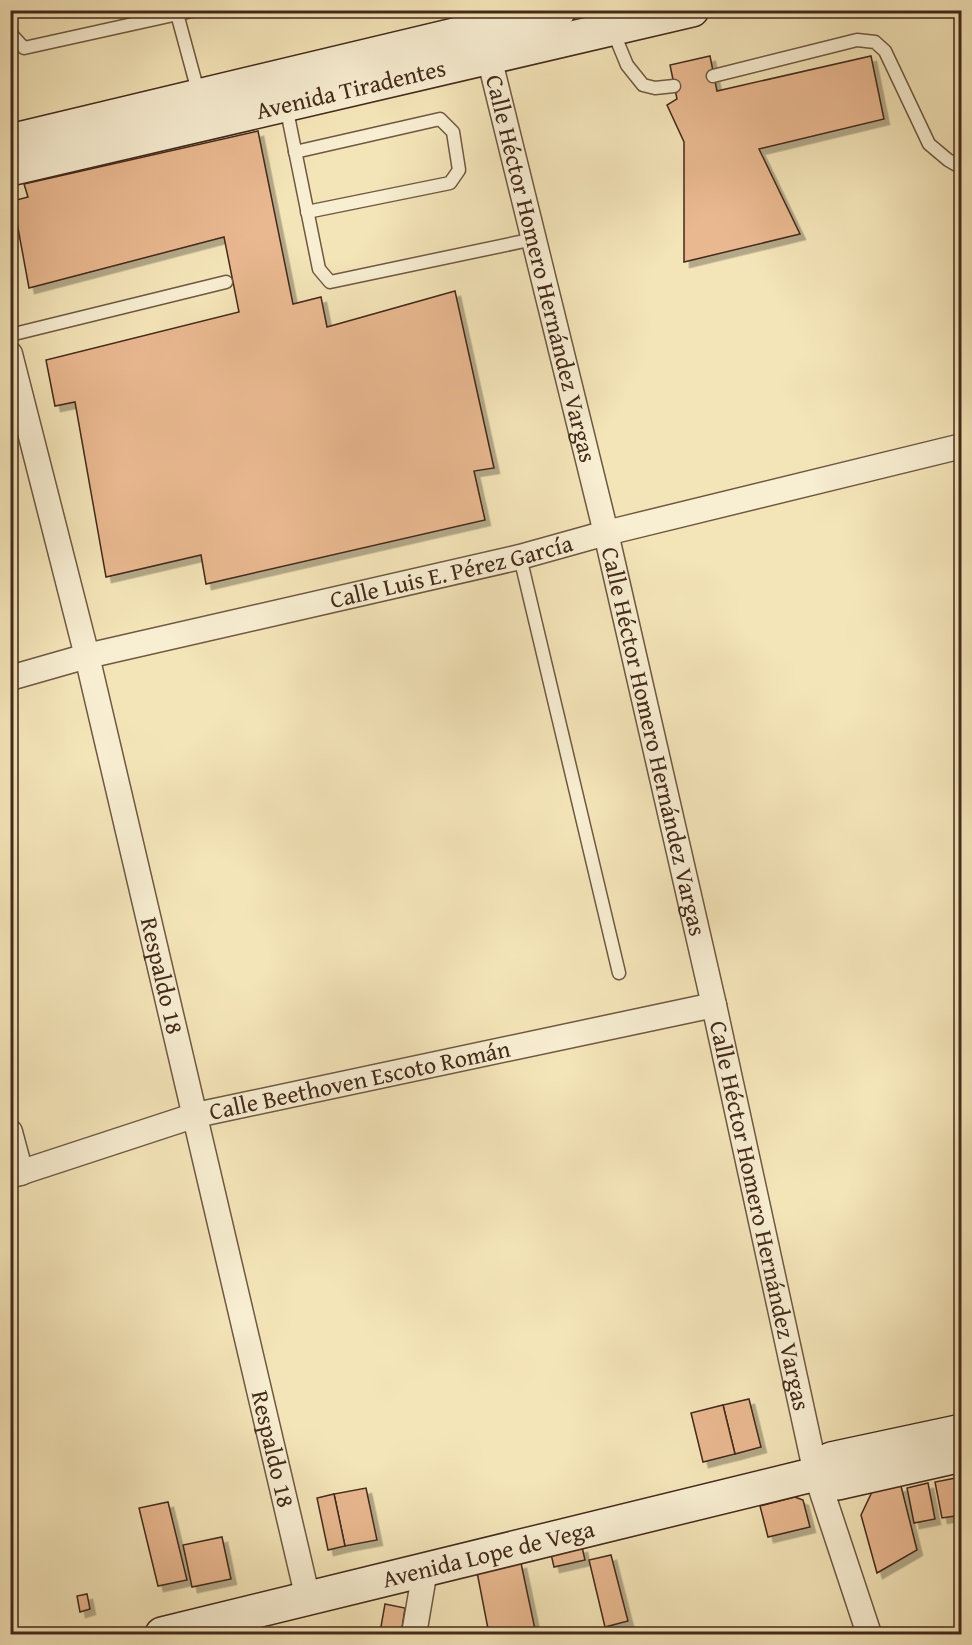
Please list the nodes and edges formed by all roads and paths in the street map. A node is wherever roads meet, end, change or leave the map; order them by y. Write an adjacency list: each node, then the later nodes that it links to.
1 (196, 10): 4 (lane)
2 (559, 10): 7 (main road, Avenida Tiradentes)
3 (692, 10): 6 (main road, Avenida Tiradentes)
4 (176, 13): 5 (lane); 10 (lane)
5 (10, 28)
6 (612, 30): 7 (main road, Avenida Tiradentes); 9 (lane)
7 (483, 32): 10 (main road, Avenida Tiradentes); 11 (main road, Avenida Tiradentes); 17 (street, Calle Héctor Homero Hernández Vargas)
8 (713, 76): 14 (lane)
9 (674, 86)
10 (200, 97): 12 (main road, Avenida Tiradentes)
11 (286, 105): 13 (lane); 15 (main road, Avenida Tiradentes)
12 (10, 141)
13 (295, 152): 16 (lane); 16 (lane)
14 (962, 168)
15 (10, 169)
16 (307, 212): 17 (lane)
17 (534, 239): 22 (street, Calle Héctor Homero Hernández Vargas)
18 (226, 282): 19 (lane)
19 (10, 335)
20 (10, 354): 24 (street, Respaldo 18)
21 (962, 446): 22 (street, Calle Luis E. Pérez García)
22 (606, 533): 23 (street, Calle Luis E. Pérez García); 27 (street, Calle Héctor Homero Hernández Vargas)
23 (520, 557): 24 (street, Calle Luis E. Pérez García); 26 (lane)
24 (87, 656): 25 (street, Calle Luis E. Pérez García); 28 (street, Respaldo 18)
25 (10, 678)
26 (619, 973)
27 (714, 1005): 28 (street, Calle Beethoven Escoto Román); 33 (street, Calle Héctor Homero Hernández Vargas)
28 (196, 1115): 30 (street, Calle Beethoven Escoto Román); 35 (street, Respaldo 18)
29 (10, 1132): 30 (street)
30 (16, 1174)
31 (962, 1431): 33 (main road, Avenida Lope de Vega)
32 (962, 1455): 33 (main road, Avenida Lope de Vega)
33 (816, 1474): 34 (main road, Avenida Lope de Vega); 38 (street, Calle Héctor Homero Hernández Vargas)
34 (425, 1570): 35 (main road, Avenida Lope de Vega); 37 (street)
35 (308, 1599): 36 (main road, Avenida Lope de Vega)
36 (162, 1635)
37 (414, 1635)
38 (869, 1635)

